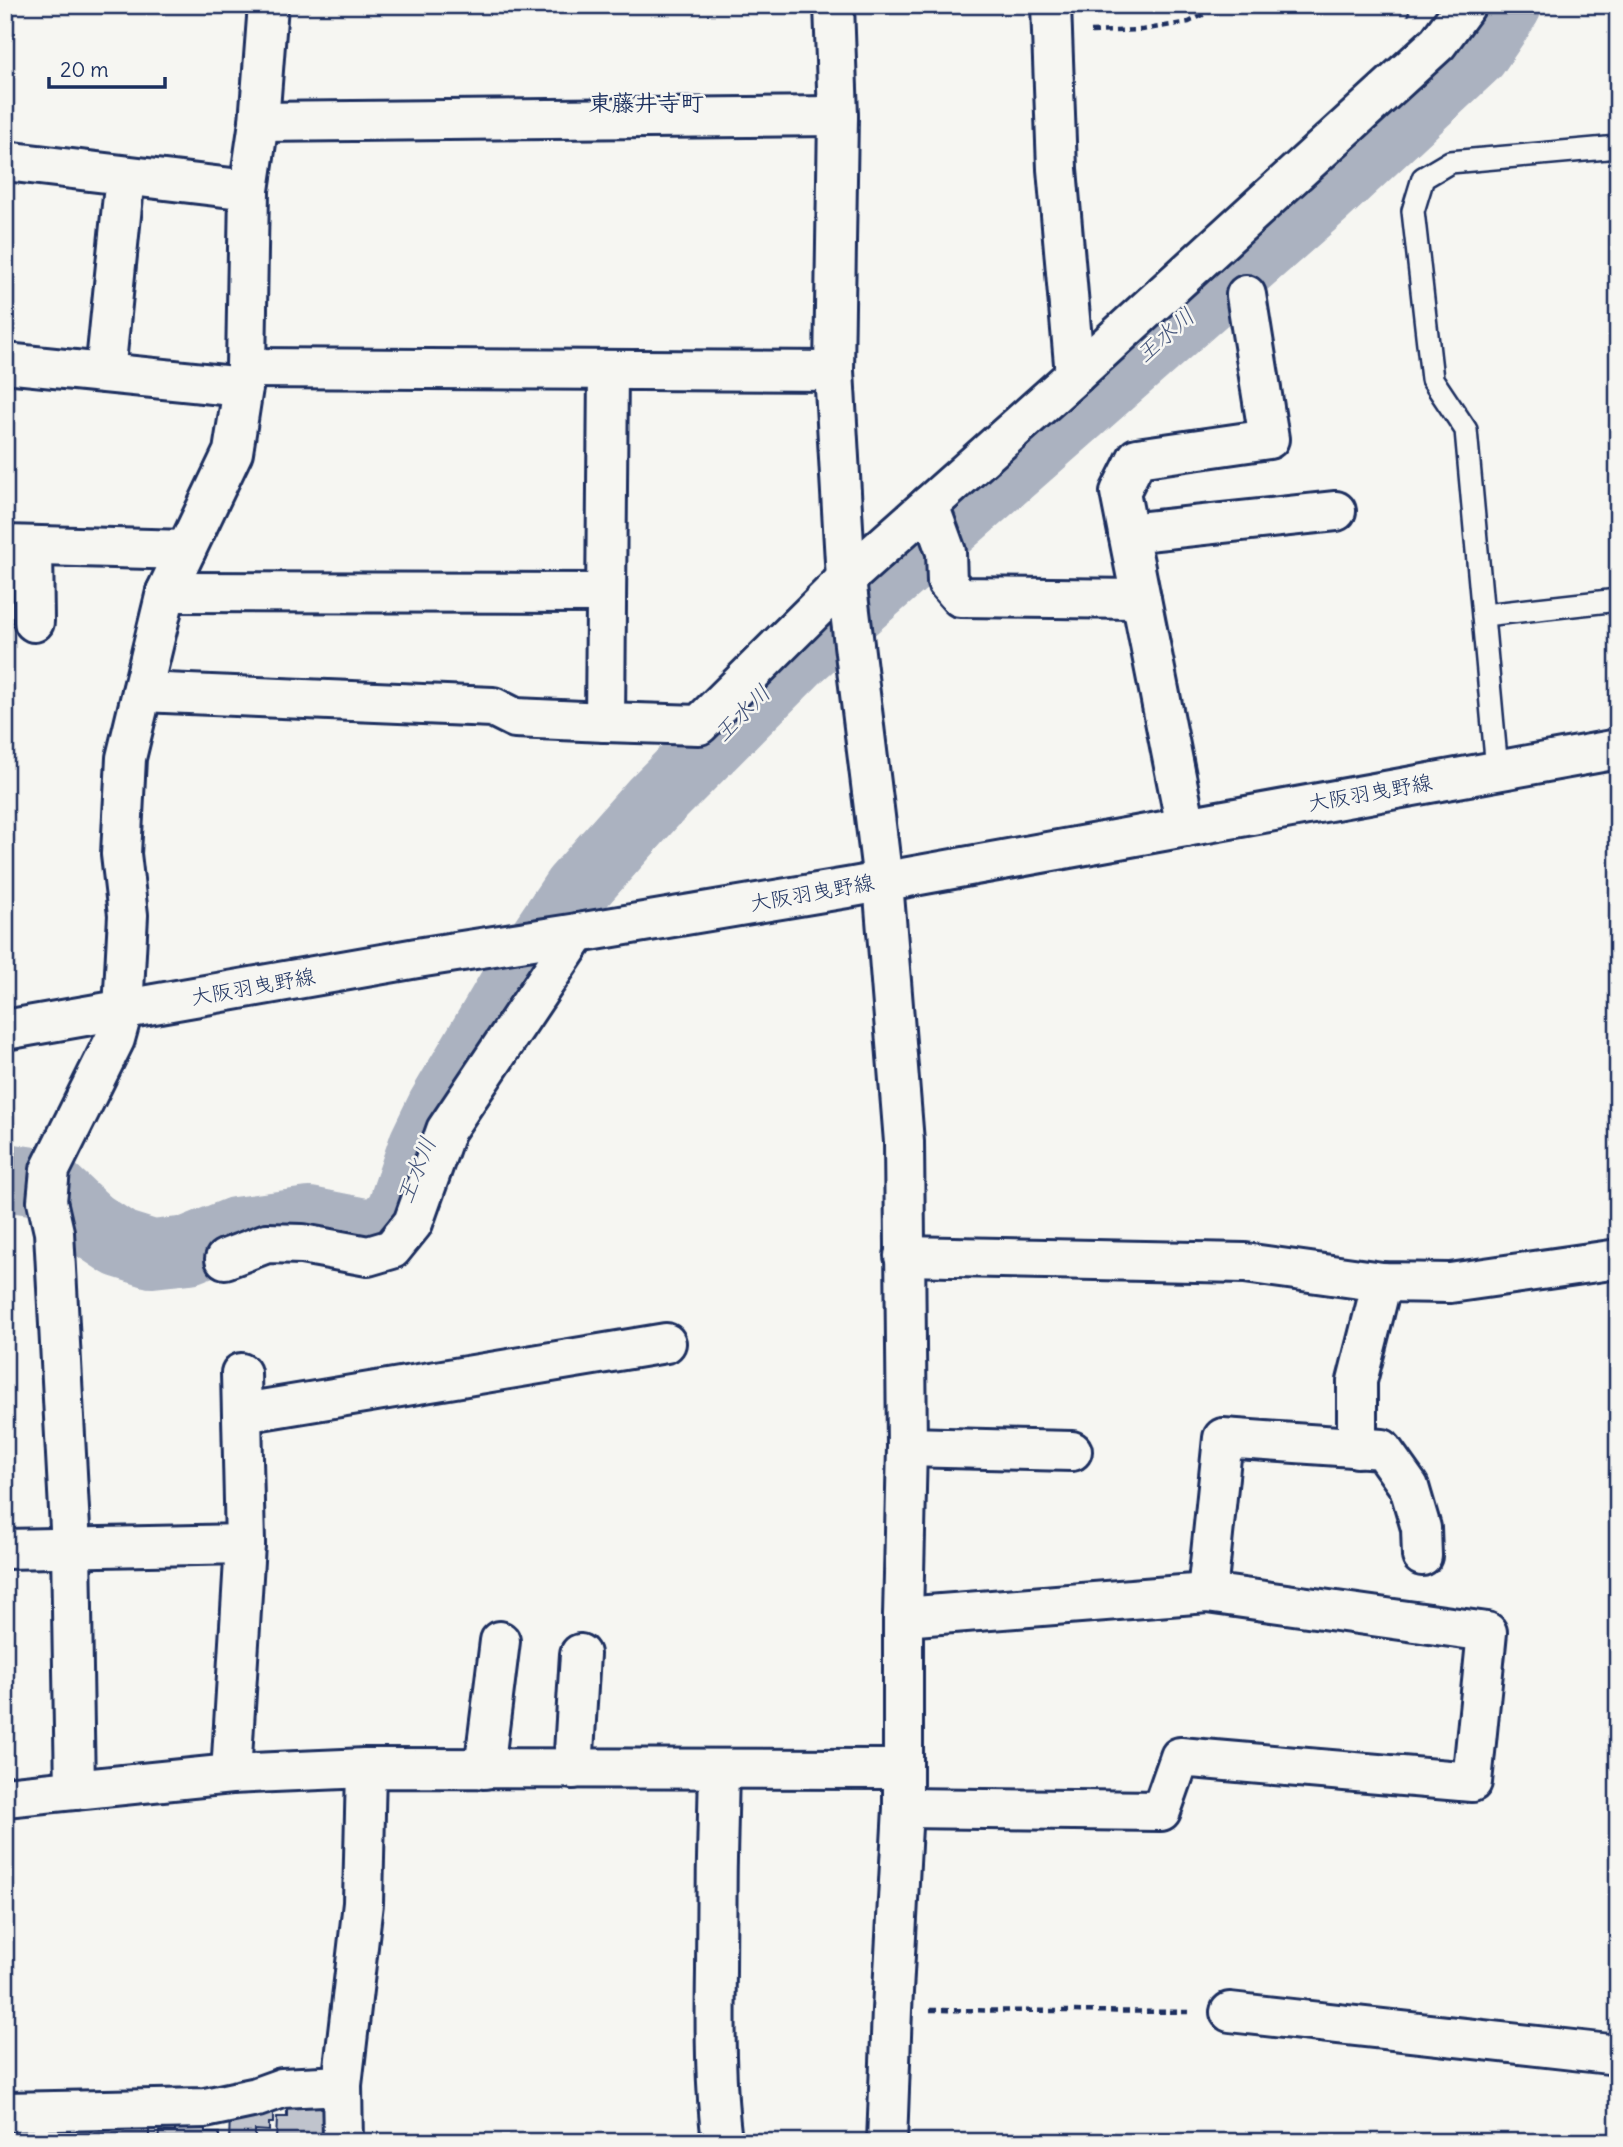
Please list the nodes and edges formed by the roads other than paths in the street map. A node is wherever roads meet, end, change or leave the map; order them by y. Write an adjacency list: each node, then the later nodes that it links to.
1 (268, 5): 6 (street)
2 (834, 5): 5 (street)
3 (1466, 5): 16 (street)
4 (1051, 20): 16 (street)
5 (838, 116): 6 (street); 14 (street)
6 (259, 122): 10 (street)
7 (1618, 147): 28 (lane)
8 (5, 161): 9 (street)
9 (125, 176): 10 (street); 15 (street)
10 (249, 190): 17 (street)
11 (1246, 295): 20 (street)
12 (5, 363): 15 (street)
13 (608, 370): 14 (street); 17 (street); 24 (street)
14 (834, 370): 27 (street)
15 (105, 373): 17 (street)
16 (1075, 375): 18 (street)
17 (245, 378): 22 (street)
18 (929, 505): 25 (street); 27 (street)
19 (1336, 511): 20 (street)
20 (1128, 533): 25 (street)
21 (19, 546): 22 (street); 29 (street)
22 (186, 550): 23 (street)
23 (166, 592): 24 (street); 30 (street)
24 (606, 593): 31 (street)
25 (1141, 599): 34 (street)
26 (1618, 600): 28 (lane)
27 (850, 603): 31 (street); 35 (street)
28 (1484, 614): 33 (lane)
29 (34, 622)
30 (142, 692): 31 (street); 37 (street)
31 (605, 722)
32 (1618, 749): 33 (street, 大阪羽曳野線)
33 (1497, 770): 34 (street, 大阪羽曳野線)
34 (1186, 827): 35 (street, 大阪羽曳野線)
35 (883, 881): 36 (street, 大阪羽曳野線); 39 (street)
36 (565, 935): 37 (street, 大阪羽曳野線); 40 (street)
37 (123, 1010): 38 (street, 大阪羽曳野線); 50 (street)
38 (5, 1030)
39 (904, 1256): 42 (street); 46 (street)
40 (225, 1259)
41 (1618, 1259): 42 (street)
42 (1382, 1282): 47 (street)
43 (666, 1343): 45 (street)
44 (241, 1373): 45 (street)
45 (243, 1413): 49 (street)
46 (906, 1447): 48 (street); 54 (street)
47 (1357, 1448): 52 (street); 53 (street)
48 (1072, 1451)
49 (245, 1544): 50 (street); 62 (street)
50 (71, 1547): 51 (street); 63 (street)
51 (5, 1549)
52 (1422, 1556)
53 (1207, 1593): 54 (street); 65 (street)
54 (903, 1617): 61 (street)
55 (500, 1641): 58 (street)
56 (580, 1654): 59 (street)
57 (366, 1768): 58 (street); 62 (street); 68 (street)
58 (484, 1769): 59 (street)
59 (573, 1769): 60 (street)
60 (719, 1769): 61 (street); 71 (street)
61 (904, 1769): 65 (street)
62 (231, 1774): 63 (street)
63 (75, 1790): 64 (street)
64 (5, 1797)
65 (903, 1808): 72 (street)
66 (1230, 2012): 67 (street)
67 (1618, 2054)
68 (342, 2085): 69 (street); 70 (street)
69 (5, 2112)
70 (343, 2142)
71 (722, 2142)
72 (887, 2142)

